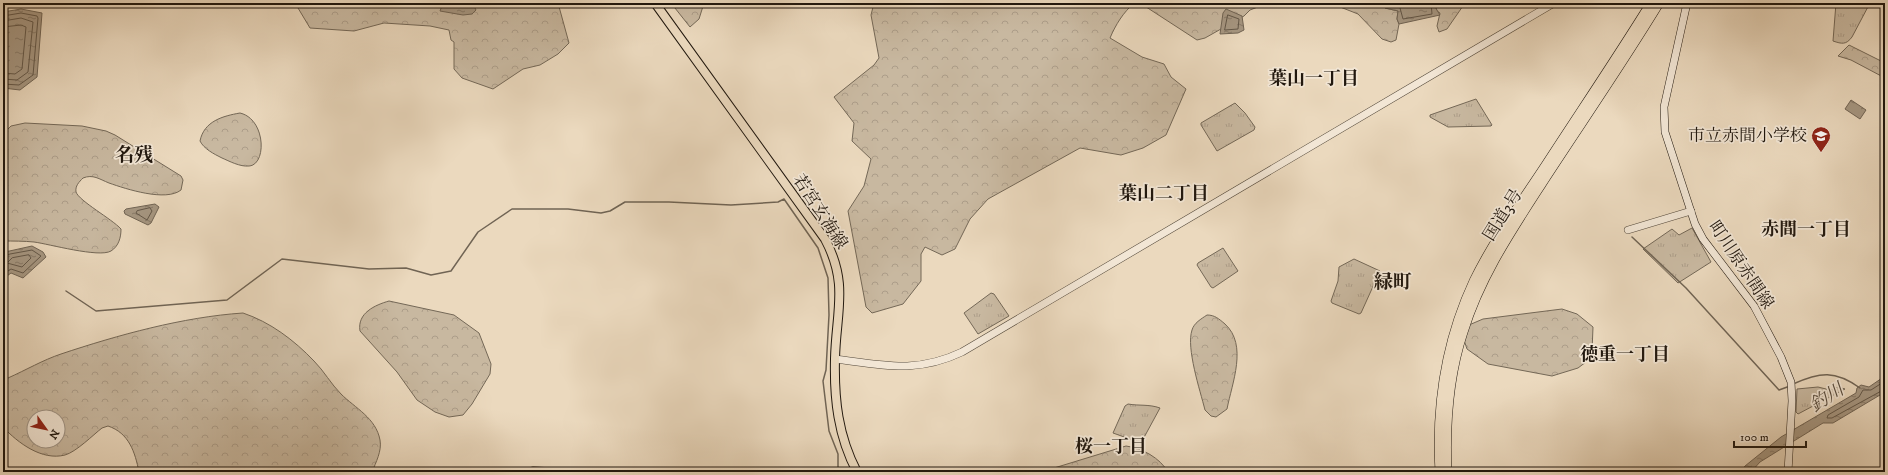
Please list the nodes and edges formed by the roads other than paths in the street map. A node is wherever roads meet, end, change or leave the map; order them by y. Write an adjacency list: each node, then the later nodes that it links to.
1 (655, 3): 8 (main road, 若宮玄海線)
2 (1554, 3): 8 (street)
3 (1651, 3): 10 (highway, 国道3号)
4 (1659, 3): 11 (highway, 国道3号)
5 (1687, 3): 6 (street, 町川原赤間線)
6 (1690, 211): 7 (street); 12 (street, 町川原赤間線)
7 (1628, 230)
8 (835, 359): 9 (main road, 若宮玄海線)
9 (857, 472)
10 (1440, 472)
11 (1447, 472)
12 (1788, 472)

